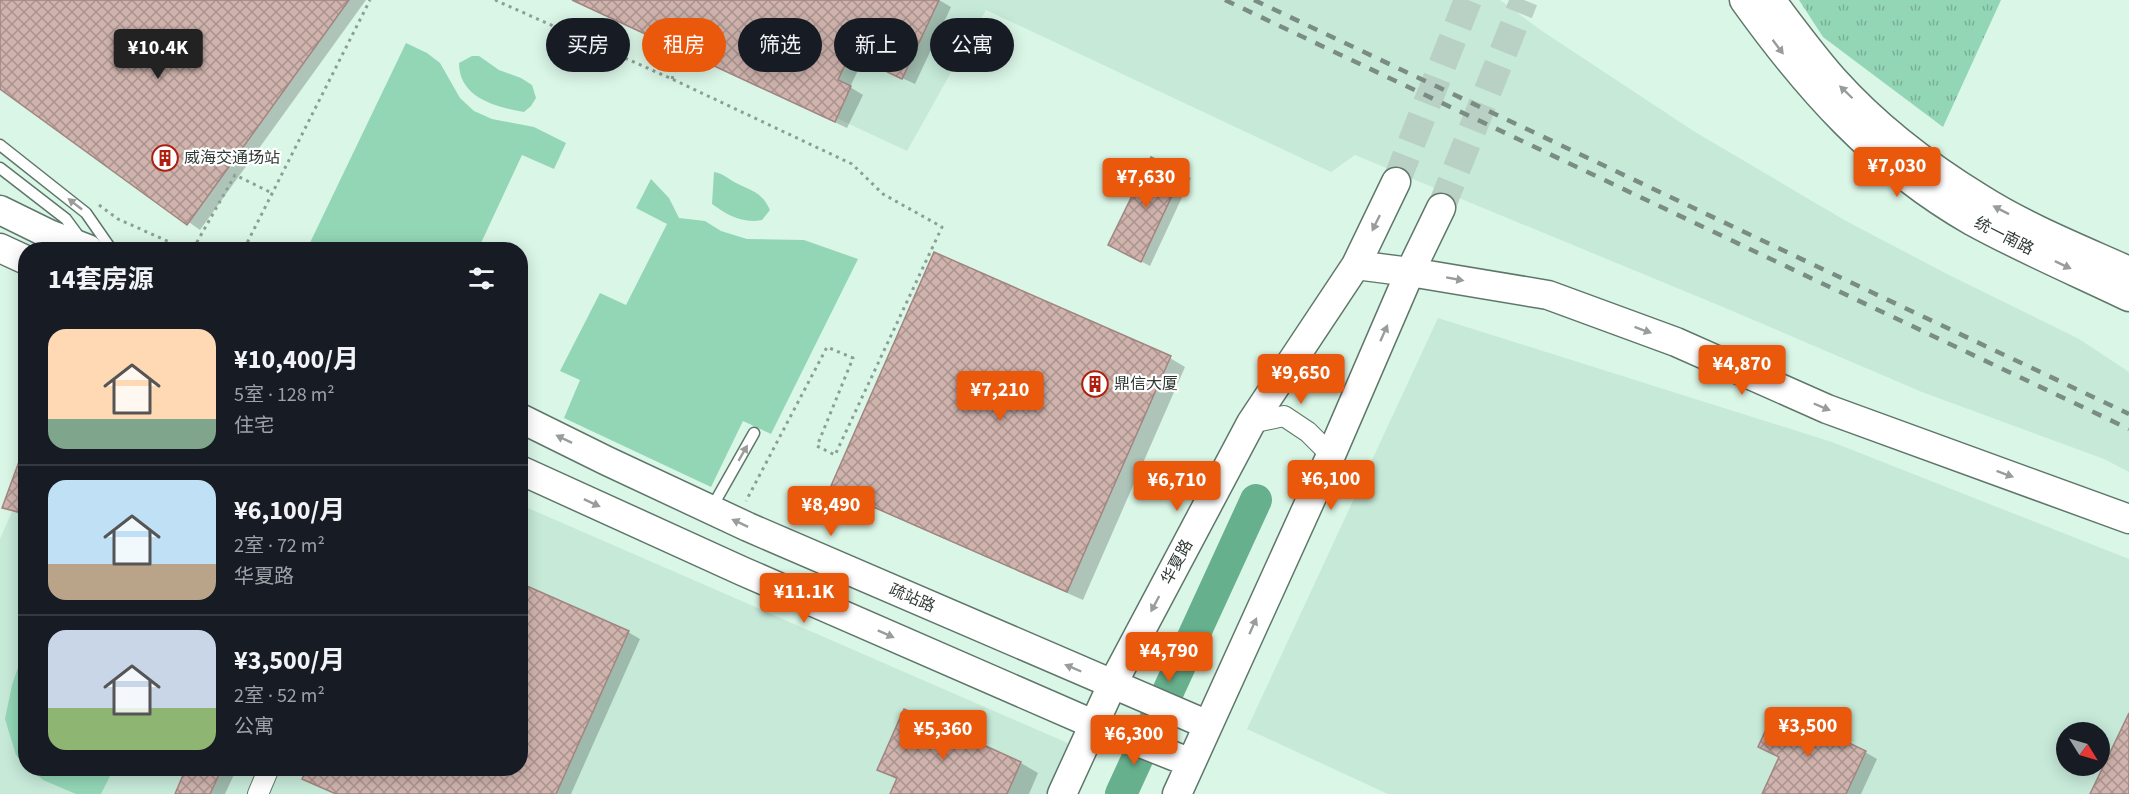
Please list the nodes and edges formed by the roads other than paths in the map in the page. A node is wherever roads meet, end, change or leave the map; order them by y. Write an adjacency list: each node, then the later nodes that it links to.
1 (1744, 0): 18 (main road, 统一南路, one-way to 18)
2 (1772, 0): 16 (main road, 统一南路, one-way to 2)
3 (0, 145): 10 (lane, one-way to 3)
4 (0, 168): 9 (lane)
5 (1396, 182): 14 (main road, 华夏路, one-way to 14)
6 (1441, 208): 17 (main road)
7 (0, 210): 8 (main road)
8 (70, 242)
9 (83, 242)
10 (106, 242)
11 (0, 248): 13 (main road)
12 (0, 255): 15 (street)
13 (18, 256)
14 (1356, 265): 17 (main road); 20 (main road, 华夏路)
15 (18, 266)
16 (2129, 271)
17 (1410, 272): 22 (main road, one-way to 17); 27 (main road, one-way to 27)
18 (2129, 297)
19 (528, 422): 26 (main road, 疏站路, one-way to 19)
20 (1251, 423): 22 (street); 28 (main road, 华夏路, one-way to 28)
21 (754, 433): 26 (lane, one-way to 21)
22 (1331, 455): 29 (main road, one-way to 22)
23 (528, 474): 25 (main road)
24 (528, 478): 25 (street)
25 (551, 484): 30 (main road, one-way to 30)
26 (723, 515): 28 (main road, 疏站路, one-way to 26)
27 (2129, 519)
28 (1119, 688): 29 (main road, 疏站路); 30 (main road, 华夏路)
29 (1201, 722): 31 (main road)
30 (1101, 727): 31 (main road); 34 (main road, 华夏路)
31 (1184, 761): 35 (main road)
32 (266, 776): 33 (street)
33 (258, 794)
34 (1062, 794)
35 (1177, 794)

